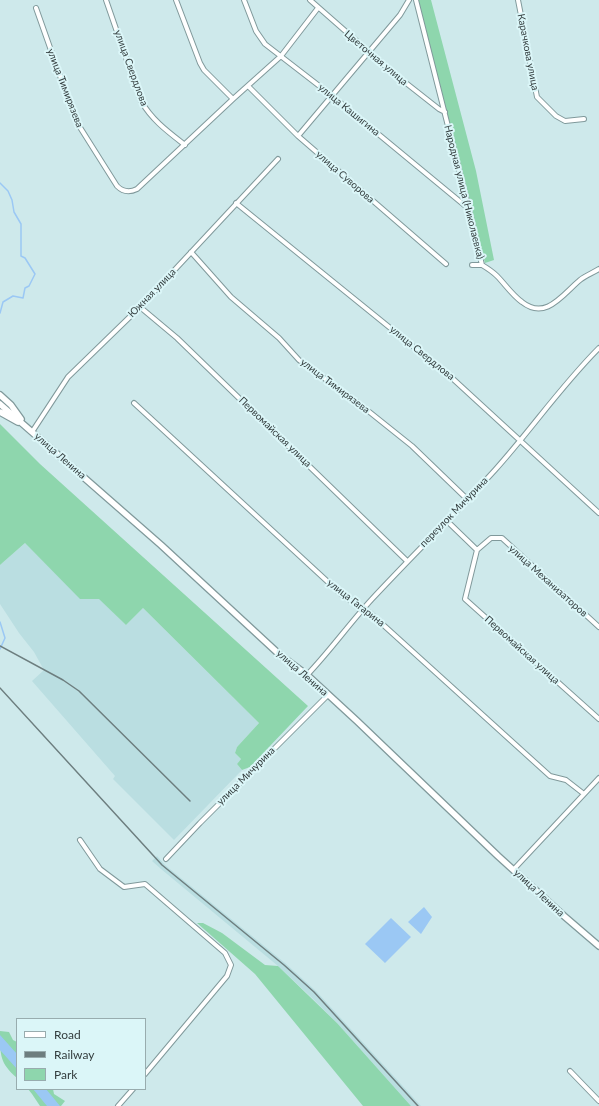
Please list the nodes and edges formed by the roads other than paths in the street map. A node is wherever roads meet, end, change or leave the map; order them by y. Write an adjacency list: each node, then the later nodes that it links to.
1 (106, 0): 18 (street, улица Свердлова)
2 (176, 0): 14 (street)
3 (244, 0): 11 (street, улица Кашигина)
4 (310, 0): 9 (street, Цветочная улица)
5 (409, 0): 10 (street)
6 (416, 0): 15 (street, Народная улица (Николаевка))
7 (518, 0): 16 (street, Карачкова улица)
8 (36, 8): 18 (street, улица Тимирязева)
9 (318, 8): 10 (street, Цветочная улица); 11 (street)
10 (369, 51): 13 (street); 15 (street, Цветочная улица)
11 (281, 56): 12 (street); 13 (street, улица Кашигина)
12 (248, 86): 14 (street); 17 (street, улица Суворова)
13 (331, 96): 17 (street); 21 (street, улица Кашигина)
14 (232, 99): 18 (street)
15 (445, 112): 21 (street, Народная улица (Николаевка))
16 (584, 119)
17 (298, 136): 23 (street, улица Суворова)
18 (185, 145)
19 (278, 159): 20 (street, Южная улица)
20 (236, 204): 22 (street, Южная улица); 35 (street, улица Свердлова)
21 (469, 209): 25 (street, Народная улица (Николаевка))
22 (191, 252): 27 (street, Южная улица); 36 (street, улица Тимирязева)
23 (446, 264)
24 (472, 265): 25 (street)
25 (482, 265): 26 (street, Народная улица (Николаевка))
26 (599, 269)
27 (140, 307): 34 (street, Южная улица); 40 (street, Первомайская улица)
28 (599, 348): 35 (street, переулок Мичурина)
29 (0, 395): 33 (main road)
30 (134, 403): 41 (street, улица Гагарина)
31 (0, 404): 33 (main road, улица Ленина)
32 (0, 412): 33 (main road)
33 (27, 427): 34 (main road, улица Ленина)
34 (32, 432): 43 (main road, улица Ленина)
35 (520, 441): 36 (street, переулок Мичурина); 37 (street, улица Свердлова)
36 (467, 499): 38 (street, переулок Мичурина)
37 (599, 513)
38 (446, 520): 39 (street); 40 (street, переулок Мичурина)
39 (477, 550): 42 (street, улица Механизаторов); 45 (street, Первомайская улица)
40 (407, 561): 41 (street, переулок Мичурина)
41 (362, 609): 43 (street, переулок Мичурина); 47 (street, улица Гагарина)
42 (599, 627)
43 (306, 675): 44 (main road, улица Ленина)
44 (328, 695): 49 (street, улица Мичурина); 50 (main road, улица Ленина)
45 (599, 719)
46 (599, 778): 47 (street)
47 (584, 794): 50 (street)
48 (80, 840): 53 (street)
49 (166, 859)
50 (514, 870): 51 (main road, улица Ленина)
51 (599, 946)
52 (570, 1071): 55 (street)
53 (146, 1073)
54 (132, 1090): 56 (street)
55 (599, 1101)
56 (118, 1106)

